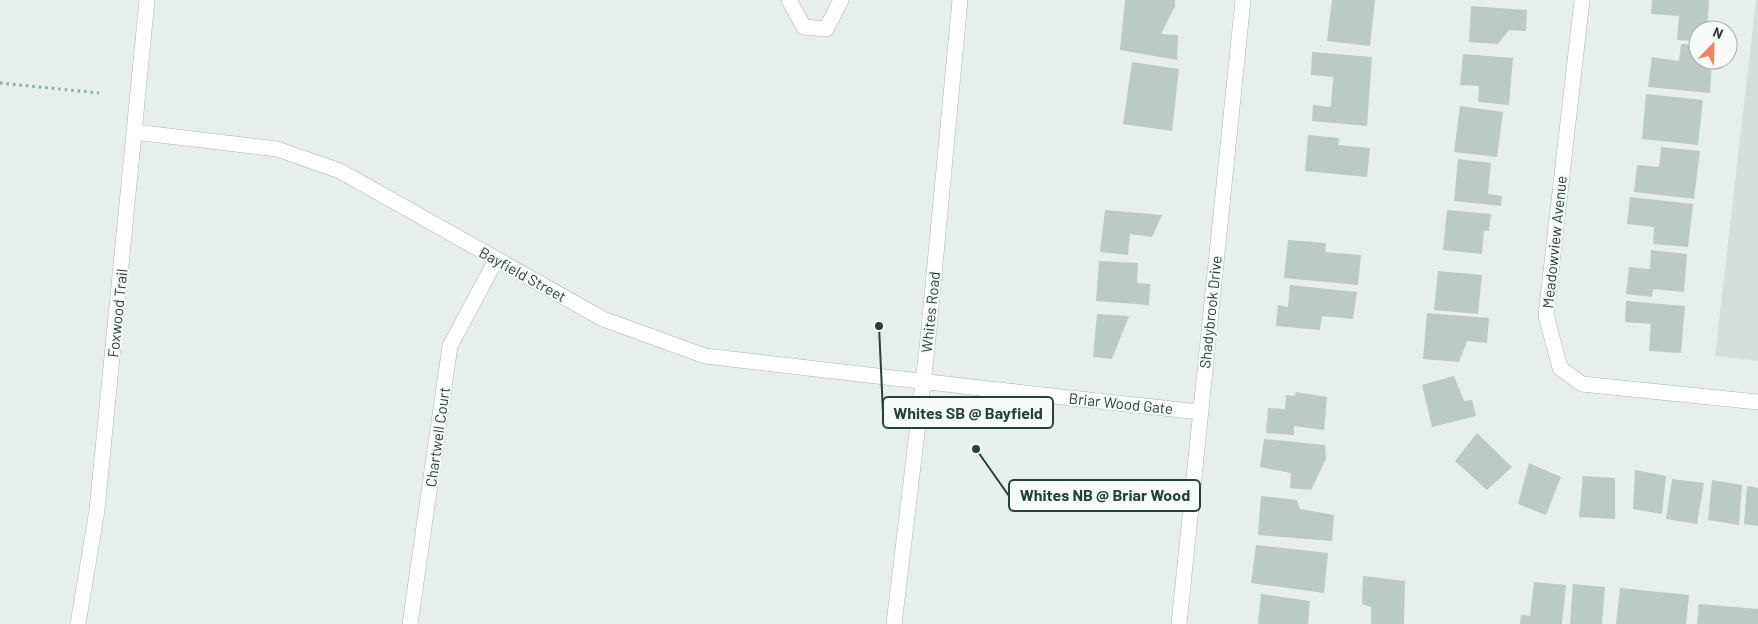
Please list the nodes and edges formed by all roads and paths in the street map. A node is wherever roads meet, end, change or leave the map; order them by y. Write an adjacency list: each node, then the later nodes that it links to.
1 (147, 0): 9 (street, Foxwood Trail)
2 (789, 0): 3 (street)
3 (841, 0)
4 (960, 0): 11 (street, Whites Road)
5 (1243, 0): 13 (street, Shadybrook Drive)
6 (1582, 0): 12 (street, Meadowview Avenue)
7 (0, 83): 8 (path)
8 (99, 93)
9 (135, 132): 10 (street, Bayfield Street); 14 (street, Foxwood Trail)
10 (496, 260): 11 (street, Bayfield Street); 15 (street, Chartwell Court)
11 (922, 382): 13 (street, Briar Wood Gate); 16 (street, Whites Road)
12 (1758, 402)
13 (1200, 412): 17 (street, Shadybrook Drive)
14 (78, 624)
15 (410, 624)
16 (894, 624)
17 (1178, 624)

